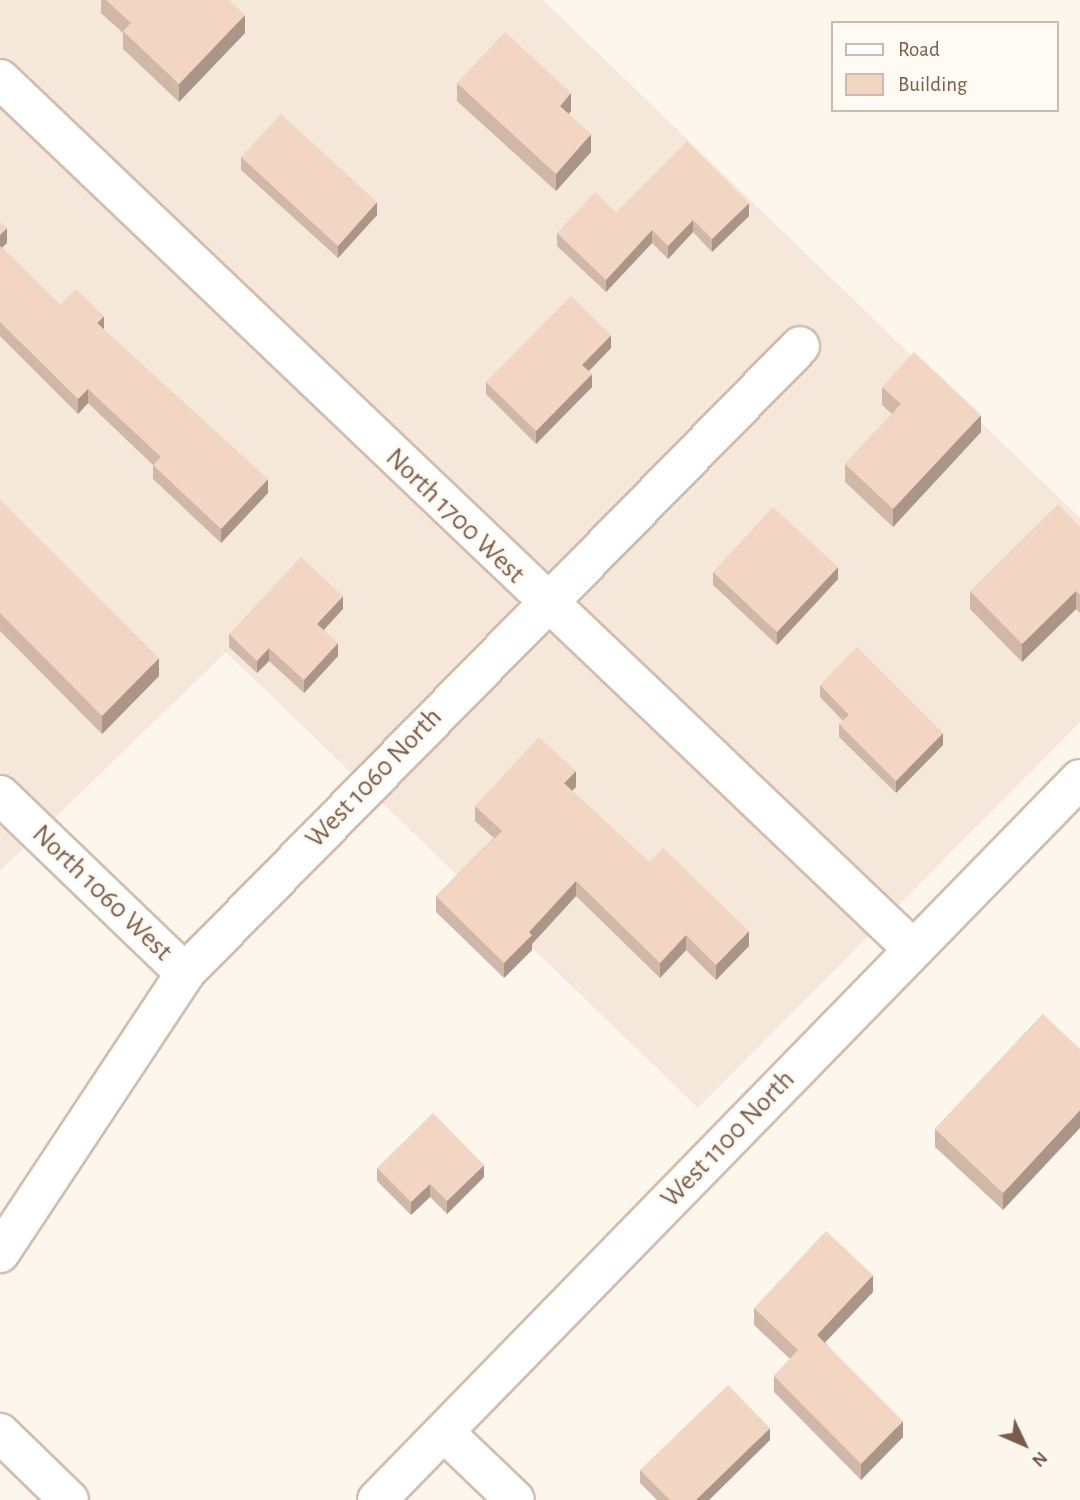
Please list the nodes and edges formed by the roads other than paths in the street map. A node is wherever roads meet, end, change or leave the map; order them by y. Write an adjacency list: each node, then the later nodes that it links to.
1 (0, 79): 3 (street, North 1700 West)
2 (800, 346): 3 (street, West 1060 North)
3 (545, 602): 6 (street, North 1700 West); 7 (street, West 1060 North)
4 (1080, 779): 6 (street, West 1100 North)
5 (10, 804): 7 (street, North 1060 West)
6 (913, 949): 9 (street, West 1100 North)
7 (185, 972): 8 (street, West 1060 North)
8 (0, 1253)
9 (444, 1432): 12 (street, West 1100 North); 13 (street)
10 (0, 1433): 11 (street)
11 (69, 1500)
12 (377, 1500)
13 (515, 1500)

